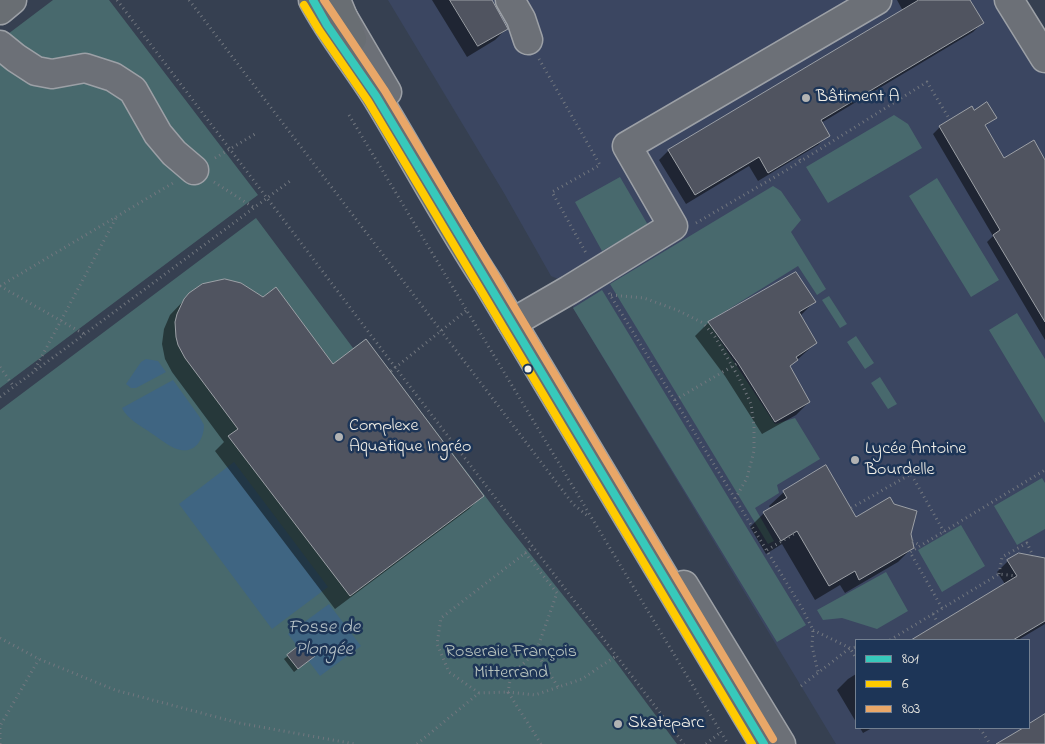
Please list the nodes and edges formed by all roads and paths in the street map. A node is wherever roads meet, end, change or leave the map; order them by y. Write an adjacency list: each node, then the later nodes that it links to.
1 (12, 0): 9 (main road)
2 (117, 0): 17 (path)
3 (189, 0): 31 (path)
4 (313, 0): 13 (main road)
5 (510, 0): 10 (street)
6 (877, 0): 26 (street)
7 (1009, 0): 12 (street)
8 (338, 6): 13 (main road); 30 (street)
9 (0, 10)
10 (528, 40): 26 (path)
11 (0, 45): 20 (street)
12 (1045, 58)
13 (375, 96): 30 (main road)
14 (349, 114): 28 (path)
15 (950, 120): 19 (path)
16 (255, 134): 17 (path)
17 (230, 149): 20 (path); 22 (path)
18 (797, 155): 19 (path)
19 (801, 162): 25 (path)
20 (194, 170): 23 (path); 24 (path)
21 (290, 181): 22 (path)
22 (267, 198): 23 (path); 36 (path)
23 (253, 207): 32 (path)
24 (117, 216): 27 (path); 29 (path)
25 (693, 224)
26 (604, 284): 30 (street); 35 (path); 41 (path)
27 (0, 286): 29 (path)
28 (467, 310): 31 (path); 45 (path)
29 (61, 321): 32 (path); 38 (path)
30 (516, 321): 83 (main road); 84 (street)
31 (441, 330): 36 (path); 45 (path)
32 (84, 334): 38 (path)
33 (738, 363): 35 (path)
34 (0, 366): 39 (path)
35 (732, 366): 41 (path); 43 (path)
36 (395, 367): 37 (path); 50 (path)
37 (391, 371)
38 (33, 372): 39 (path)
39 (14, 387): 40 (path)
40 (0, 397)
41 (675, 400): 43 (path)
42 (1045, 470): 47 (path)
43 (735, 499): 51 (path)
44 (851, 508): 47 (path)
45 (593, 520): 75 (path)
46 (797, 532): 51 (path)
47 (944, 532): 49 (path)
48 (912, 541): 49 (path)
49 (921, 546): 56 (path)
50 (533, 547): 52 (path); 65 (path)
51 (767, 550): 59 (path)
52 (525, 553): 64 (path); 72 (path)
53 (1034, 556): 54 (path)
54 (999, 574): 55 (path); 56 (path)
55 (1017, 576)
56 (942, 608): 57 (path)
57 (933, 614): 58 (path); 61 (path)
58 (938, 623)
59 (813, 630): 63 (path); 68 (path)
60 (0, 638): 67 (path)
61 (892, 639)
62 (855, 647): 63 (path)
63 (850, 648): 66 (path); 68 (path)
64 (536, 652): 70 (path); 71 (path)
65 (616, 656): 70 (path); 80 (path)
66 (855, 656)
67 (39, 659): 73 (path); 77 (path)
68 (818, 672): 69 (path)
69 (801, 686)
70 (558, 687): 71 (path)
71 (508, 692): 72 (path); 79 (path)
72 (479, 693): 78 (path)
73 (0, 725): 76 (path)
74 (981, 729): 85 (path)
75 (721, 732): 81 (path); 82 (path)
76 (0, 744)
77 (354, 744)
78 (417, 744)
79 (541, 744)
80 (684, 744)
81 (706, 744)
82 (728, 744)
83 (764, 744)
84 (781, 744)
85 (990, 744)

